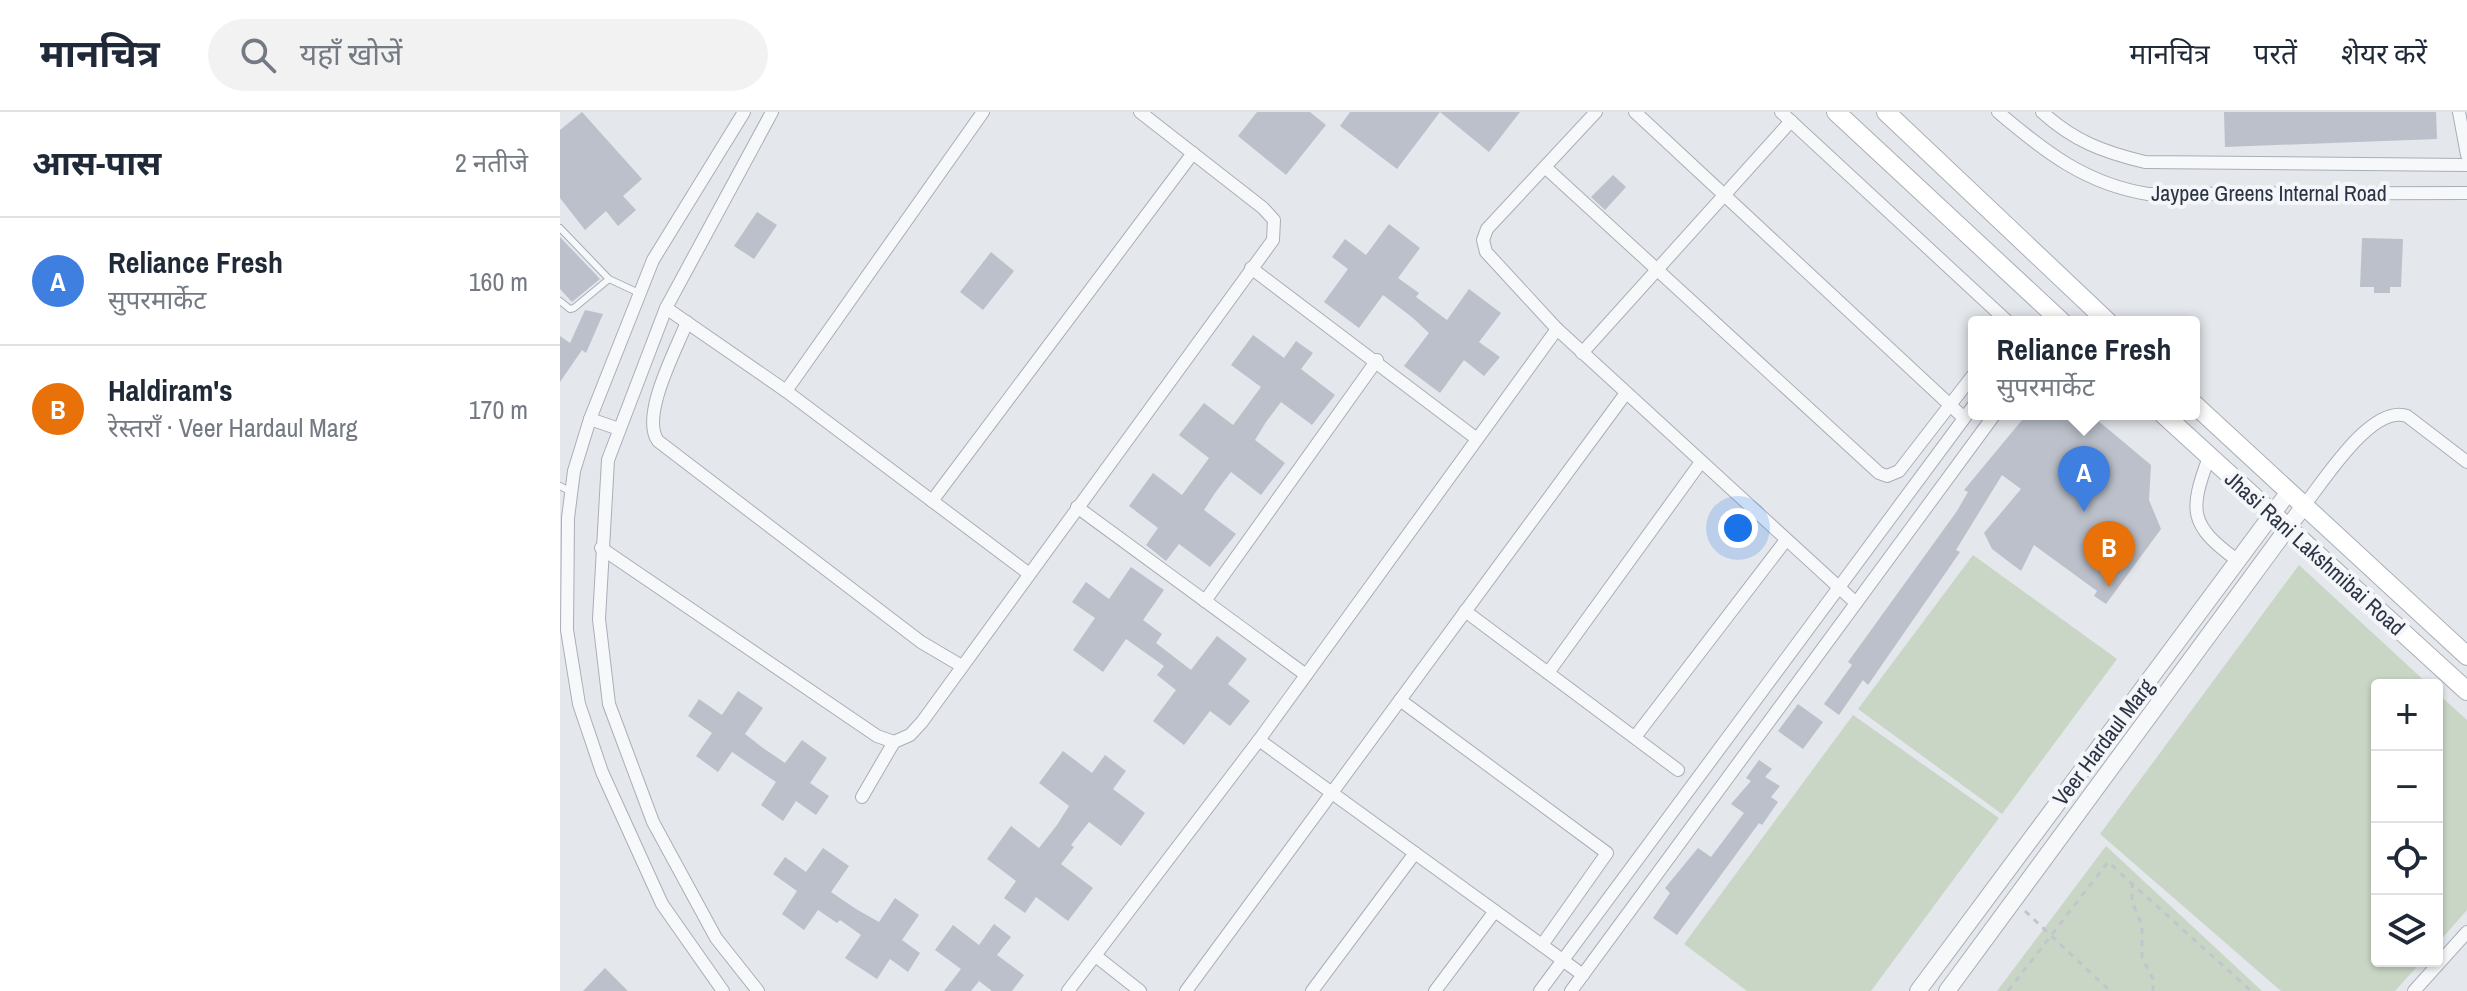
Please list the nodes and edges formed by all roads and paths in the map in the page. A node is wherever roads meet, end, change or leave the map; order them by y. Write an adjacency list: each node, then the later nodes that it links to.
1 (744, 112): 23 (street)
2 (772, 112): 25 (street)
3 (983, 112): 34 (street)
4 (1140, 112): 13 (street)
5 (1596, 112): 16 (street)
6 (1635, 112): 18 (street)
7 (1836, 112): 27 (main road)
8 (1886, 112): 28 (main road)
9 (1998, 112): 17 (street, Jaypee Greens Internal Road)
10 (2042, 112): 15 (street, Jaypee Greens Internal Road)
11 (2459, 112): 14 (street)
12 (1786, 116): 18 (street); 26 (street)
13 (1193, 153): 20 (street); 50 (street)
14 (2467, 155)
15 (2467, 165)
16 (1545, 167): 21 (street); 30 (street)
17 (2467, 193)
18 (1723, 196): 21 (street); 36 (street)
19 (560, 228): 22 (lane)
20 (1251, 268): 32 (street); 51 (street)
21 (1655, 269): 31 (street); 36 (street)
22 (609, 279): 23 (lane); 24 (lane)
23 (639, 293): 40 (street)
24 (560, 301)
25 (666, 308): 29 (street); 43 (street)
26 (2002, 316)
27 (2056, 316)
28 (2102, 316)
29 (687, 322): 34 (street); 64 (street)
30 (1557, 329): 31 (street); 44 (street)
31 (1582, 353): 35 (street)
32 (1377, 360): 44 (street); 60 (street)
33 (1968, 382): 36 (street)
34 (786, 391): 50 (street)
35 (1626, 393): 46 (street); 62 (street)
36 (1950, 406): 39 (street)
37 (2200, 410): 49 (main road, Jhasi Rani Lakshmibai Road)
38 (1968, 413): 39 (street)
39 (1964, 418): 59 (street)
40 (590, 419): 43 (street); 48 (street)
41 (1991, 420): 61 (street)
42 (2169, 420): 45 (main road, Jhasi Rani Lakshmibai Road)
43 (619, 429): 56 (street)
44 (1477, 439): 66 (street)
45 (2209, 457): 53 (main road, Jhasi Rani Lakshmibai Road); 57 (street)
46 (1701, 462): 55 (street); 65 (street)
47 (2467, 462): 52 (street)
48 (565, 489): 85 (street)
49 (2288, 493): 52 (main road, Jhasi Rani Lakshmibai Road); 53 (street, Veer Hardaul Marg)
50 (932, 501): 58 (street)
51 (1077, 507): 58 (street); 60 (street)
52 (2303, 507): 54 (street, Veer Hardaul Marg); 63 (main road, Jhasi Rani Lakshmibai Road)
53 (2272, 514): 54 (main road, Jhasi Rani Lakshmibai Road); 57 (street, Veer Hardaul Marg)
54 (2287, 529): 67 (main road, Jhasi Rani Lakshmibai Road); 77 (street, Veer Hardaul Marg)
55 (1786, 540): 59 (street); 69 (street)
56 (601, 548): 71 (street); 86 (street)
57 (2237, 560): 94 (street, Veer Hardaul Marg)
58 (1028, 573): 64 (street)
59 (1838, 589): 61 (street); 83 (street)
60 (1205, 601): 66 (street)
61 (1856, 603): 84 (street)
62 (1465, 611): 65 (street); 68 (street)
63 (2467, 656)
64 (960, 665): 71 (street)
65 (1548, 673): 69 (street)
66 (1306, 675): 70 (street)
67 (2467, 691)
68 (1400, 700): 73 (street); 81 (street)
69 (1635, 737): 72 (street)
70 (1259, 740): 73 (street); 82 (street)
71 (894, 742): 74 (street)
72 (1678, 770)
73 (1332, 793): 75 (street); 89 (street)
74 (862, 797)
75 (1415, 853): 78 (street); 90 (street)
76 (2132, 882): 80 (path); 98 (path); 99 (path)
77 (2014, 901): 80 (path); 95 (street, Veer Hardaul Marg)
78 (1495, 911): 81 (street); 91 (street)
79 (2467, 932): 100 (street)
80 (2049, 934): 96 (path); 97 (path)
81 (1542, 945): 83 (street)
82 (1097, 957): 87 (street); 88 (street)
83 (1562, 961): 84 (street); 92 (street)
84 (1583, 975): 93 (street)
85 (723, 991)
86 (758, 991)
87 (1068, 991)
88 (1140, 991)
89 (1186, 991)
90 (1312, 991)
91 (1435, 991)
92 (1540, 991)
93 (1571, 991)
94 (1918, 991)
95 (1947, 991)
96 (2008, 991)
97 (2110, 991)
98 (2153, 991)
99 (2251, 991)
100 (2414, 991)

